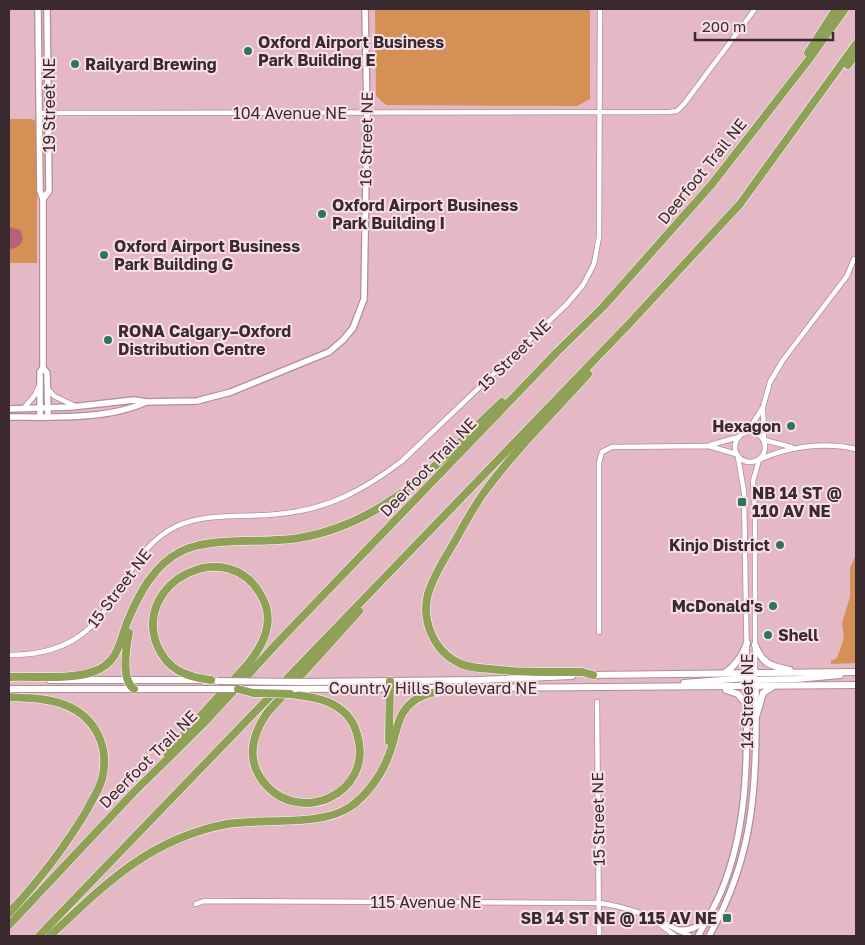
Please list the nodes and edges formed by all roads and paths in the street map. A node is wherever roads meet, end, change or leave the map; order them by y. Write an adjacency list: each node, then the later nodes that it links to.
1 (38, 9): 14 (street, 19 Street NE)
2 (47, 9): 15 (street, 19 Street NE)
3 (365, 9): 13 (street, 16 Street NE)
4 (600, 9): 12 (street, 15 Street NE)
5 (755, 9): 12 (street, 104 Avenue NE)
6 (836, 9): 11 (highway)
7 (844, 9): 11 (highway, Deerfoot Trail NE)
8 (856, 44): 10 (highway)
9 (856, 54): 10 (highway)
10 (836, 74): 18 (highway)
11 (793, 77): 19 (highway, Deerfoot Trail NE)
12 (600, 112): 13 (street, 104 Avenue NE); 48 (street, 15 Street NE)
13 (367, 113): 15 (street, 104 Avenue NE); 23 (street, 16 Street NE)
14 (40, 114): 15 (street, 104 Avenue NE); 16 (street, 19 Street NE)
15 (49, 114): 16 (street, 19 Street NE)
16 (43, 199): 20 (street, 19 Street NE)
17 (854, 259): 25 (street)
18 (629, 324): 44 (highway); 52 (highway)
19 (557, 352): 43 (highway); 74 (highway, Deerfoot Trail NE)
20 (43, 368): 21 (street, 19 Street NE); 22 (street, 19 Street NE)
21 (40, 384): 28 (street); 29 (street, 19 Street NE)
22 (48, 388): 24 (street); 26 (street, 19 Street NE)
23 (146, 402): 24 (street); 32 (street)
24 (79, 407): 26 (street)
25 (763, 407): 33 (street); 35 (street)
26 (47, 408): 29 (street); 32 (street, 19 Street NE)
27 (9, 409): 28 (street)
28 (24, 409): 29 (street)
29 (40, 409): 31 (street, 19 Street NE)
30 (9, 417): 31 (street)
31 (40, 417): 32 (street)
32 (48, 417)
33 (744, 433): 34 (street); 35 (street)
34 (739, 436): 36 (street); 39 (street)
35 (764, 440): 37 (street); 40 (street)
36 (709, 446): 39 (street); 45 (street)
37 (792, 448): 38 (street); 40 (street)
38 (856, 449)
39 (737, 456): 40 (street); 41 (street, 14 Street NE)
40 (760, 460): 42 (street, 14 Street NE)
41 (745, 521): 42 (street); 46 (street, 14 Street NE)
42 (755, 534): 47 (street, 14 Street NE)
43 (204, 544): 54 (highway); 56 (highway)
44 (396, 566): 68 (highway); 81 (highway)
45 (599, 632)
46 (747, 643): 50 (main road); 53 (street, 14 Street NE)
47 (755, 646): 51 (main road); 55 (street, 14 Street NE)
48 (9, 655)
49 (856, 672): 51 (main road, Country Hills Boulevard NE); 55 (main road)
50 (724, 673): 52 (main road, Country Hills Boulevard NE); 53 (main road, Country Hills Boulevard NE)
51 (801, 673): 55 (main road, Country Hills Boulevard NE)
52 (593, 675): 58 (main road, Country Hills Boulevard NE)
53 (747, 676): 55 (main road); 61 (main road); 63 (street, 14 Street NE)
54 (9, 677): 56 (main road, Country Hills Boulevard NE)
55 (756, 680): 60 (main road, Country Hills Boulevard NE); 63 (main road, Country Hills Boulevard NE); 72 (street, 14 Street NE)
56 (127, 681): 57 (main road, Country Hills Boulevard NE); 66 (highway)
57 (215, 681): 58 (main road, Country Hills Boulevard NE, bridge); 74 (highway)
58 (390, 685): 64 (main road, Country Hills Boulevard NE); 68 (main road, Country Hills Boulevard NE); 73 (highway)
59 (856, 685): 60 (main road, Country Hills Boulevard NE)
60 (774, 686): 72 (main road)
61 (658, 687): 62 (main road, Country Hills Boulevard NE); 64 (main road, Country Hills Boulevard NE)
62 (705, 687): 63 (main road, Country Hills Boulevard NE); 71 (main road)
63 (747, 687): 71 (street, 14 Street NE)
64 (492, 688): 73 (highway)
65 (9, 689): 66 (main road)
66 (134, 689): 67 (main road, bridge)
67 (238, 689): 68 (highway, bridge)
68 (293, 692)
69 (9, 697): 78 (highway)
70 (597, 702): 75 (street, 15 Street NE)
71 (747, 705): 77 (street, 14 Street NE)
72 (756, 717): 86 (street, 14 Street NE)
73 (384, 764): 82 (highway)
74 (133, 793): 79 (highway, Deerfoot Trail NE)
75 (599, 903): 76 (street, 115 Avenue NE); 80 (street, 115 Avenue NE); 83 (street, 15 Street NE)
76 (196, 904)
77 (712, 912): 80 (street); 85 (street, 14 Street NE)
78 (9, 913)
79 (9, 925)
80 (675, 934): 84 (street, 115 Avenue NE)
81 (39, 936)
82 (50, 936)
83 (599, 936)
84 (690, 936)
85 (698, 936)
86 (708, 936)

